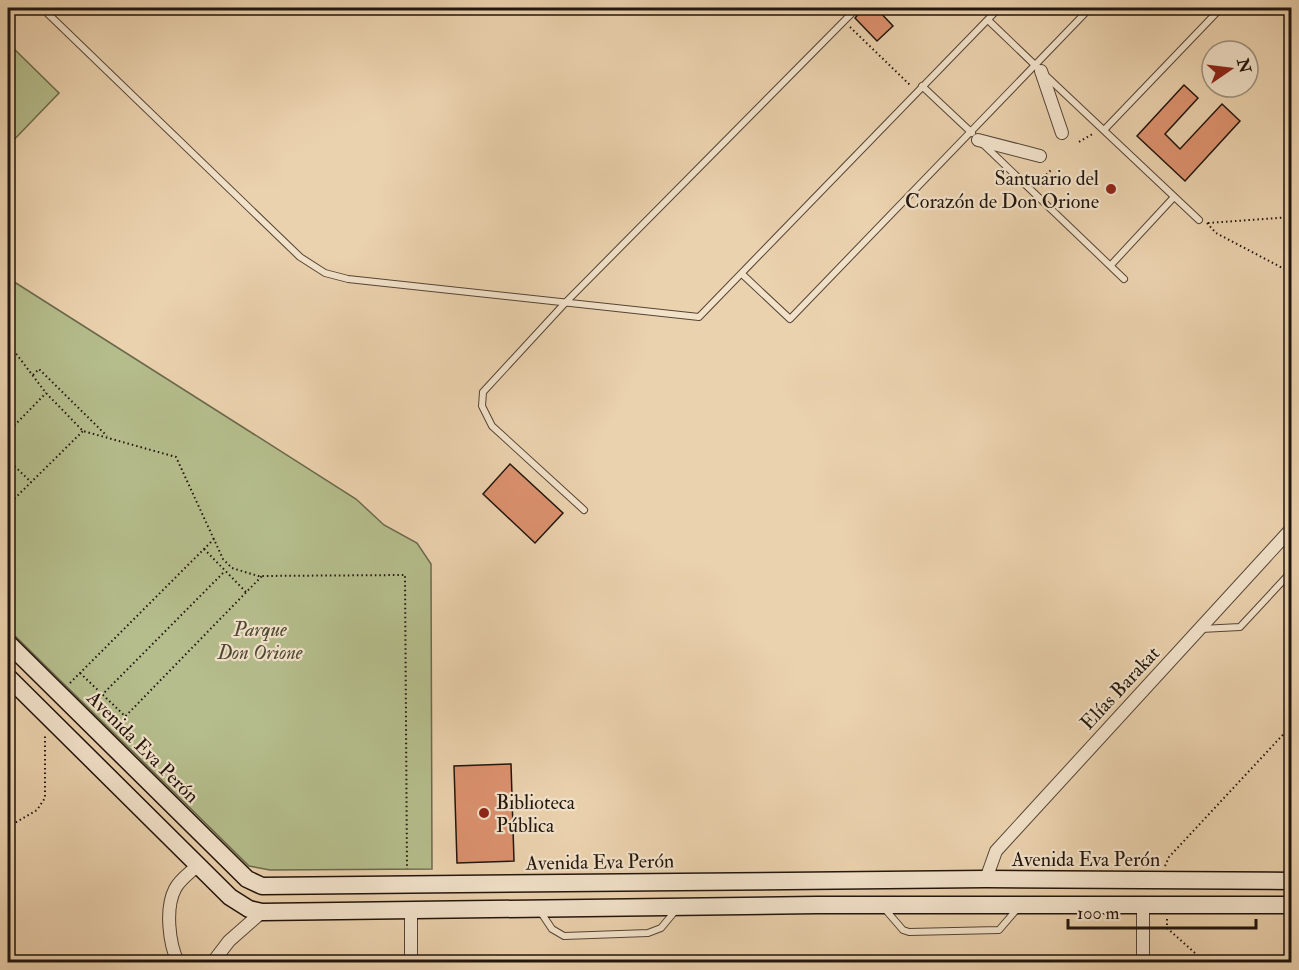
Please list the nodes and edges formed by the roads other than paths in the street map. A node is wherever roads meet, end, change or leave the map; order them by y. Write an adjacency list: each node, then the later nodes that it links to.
1 (42, 8): 18 (lane)
2 (857, 8): 18 (lane)
3 (999, 8): 6 (lane)
4 (1090, 8): 7 (lane)
5 (1221, 8): 9 (lane)
6 (988, 20): 7 (lane); 8 (lane)
7 (1038, 68): 9 (lane); 10 (street); 11 (lane)
8 (919, 89): 11 (lane); 16 (lane)
9 (1104, 130): 13 (lane)
10 (1062, 133)
11 (974, 136): 12 (street); 15 (lane); 16 (lane)
12 (1040, 156)
13 (1174, 197): 14 (lane); 15 (lane)
14 (1199, 220)
15 (1111, 266): 17 (lane)
16 (742, 274): 18 (lane)
17 (1124, 279)
18 (566, 302): 19 (lane)
19 (584, 510)
20 (1292, 528): 22 (street, Elías Barakat)
21 (1292, 571): 22 (lane)
22 (1201, 629): 26 (street, Elías Barakat)
23 (8, 643): 32 (main road, Avenida Eva Perón)
24 (8, 677): 25 (main road)
25 (198, 865): 44 (main road); 45 (street)
26 (986, 879): 28 (main road, Avenida Eva Perón); 30 (main road, Avenida Eva Perón)
27 (1232, 879): 28 (main road, Avenida Eva Perón); 29 (main road, Avenida Eva Perón); 40 (main road)
28 (1059, 880): 36 (main road)
29 (1292, 880)
30 (815, 881): 31 (main road, Avenida Eva Perón); 33 (main road)
31 (539, 884): 32 (main road, Avenida Eva Perón); 41 (main road)
32 (316, 886): 43 (main road)
33 (817, 905): 34 (main road); 38 (main road)
34 (882, 905): 35 (main road); 35 (lane)
35 (1021, 905): 36 (main road)
36 (1062, 905): 39 (main road)
37 (1292, 905): 40 (main road)
38 (678, 906): 41 (main road); 41 (lane)
39 (1143, 906): 40 (main road); 48 (street)
40 (1229, 906)
41 (538, 908): 42 (main road)
42 (411, 910): 43 (main road); 47 (street)
43 (318, 911): 44 (main road)
44 (262, 912): 46 (street)
45 (178, 963)
46 (213, 963)
47 (411, 963)
48 (1143, 963)

